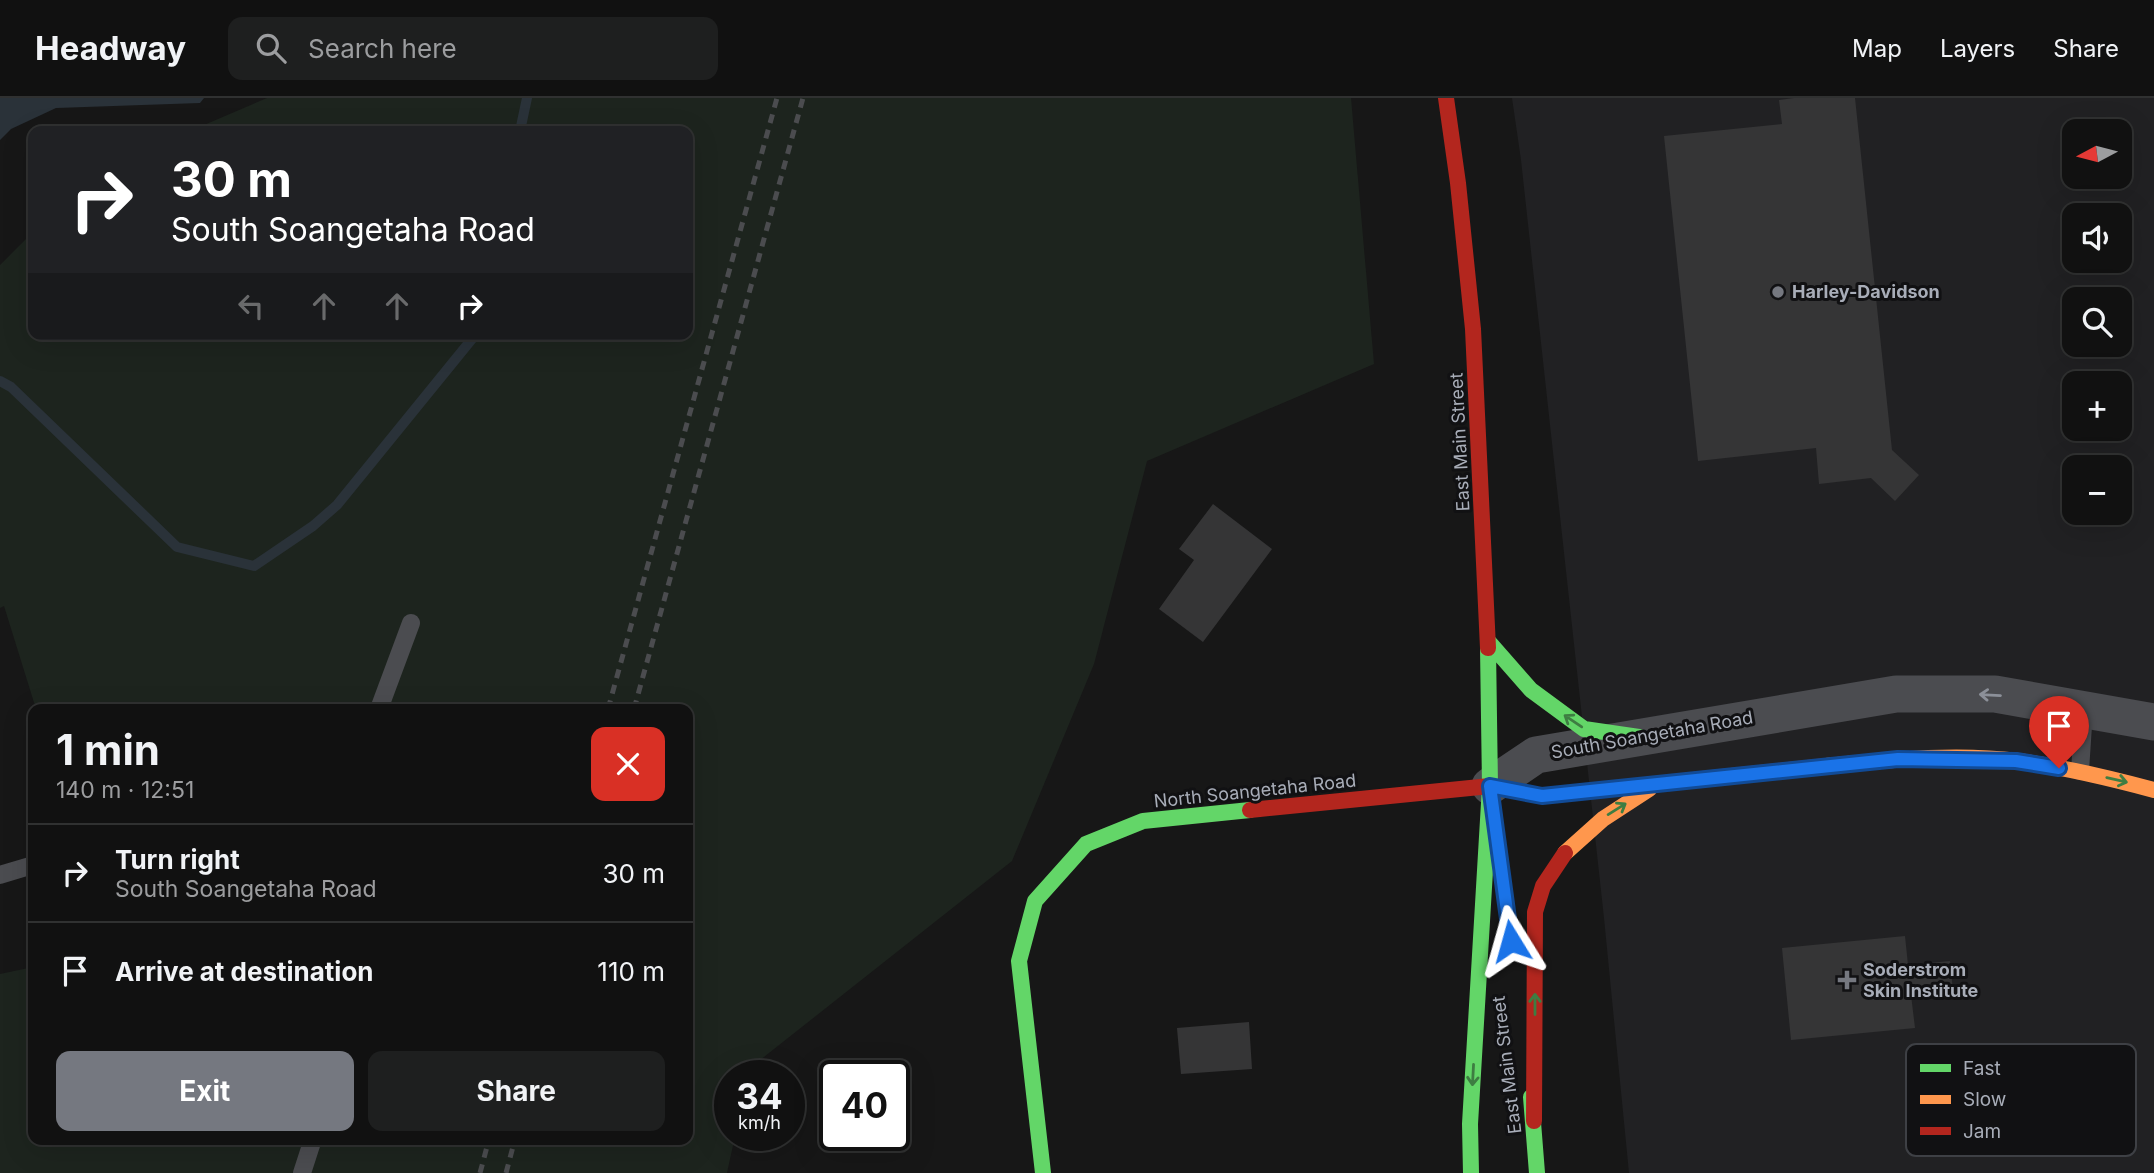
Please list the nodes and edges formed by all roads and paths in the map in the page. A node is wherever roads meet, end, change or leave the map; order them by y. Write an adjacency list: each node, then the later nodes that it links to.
1 (1446, 98): 3 (street, East Main Street)
2 (411, 623): 4 (lane)
3 (1488, 641): 7 (street, one-way to 3); 10 (street, East Main Street)
4 (381, 704)
5 (2084, 709): 6 (street, South Soangetaha Road); 7 (street, South Soangetaha Road, one-way to 7); 8 (lane)
6 (2154, 722)
7 (1639, 737): 10 (street, South Soangetaha Road)
8 (2080, 771): 9 (street); 11 (street, one-way to 11)
9 (1659, 783): 10 (street); 16 (street, one-way to 9)
10 (1490, 786): 13 (street, East Main Street); 19 (street, North Soangetaha Road); 20 (street, East Main Street, one-way to 20)
11 (2154, 790)
12 (28, 867): 14 (lane)
13 (1501, 867)
14 (0, 875)
15 (1518, 1001): 16 (street, East Main Street)
16 (1534, 1121): 21 (street, East Main Street)
17 (311, 1145): 18 (lane)
18 (302, 1173)
19 (1043, 1173)
20 (1471, 1173)
21 (1537, 1173)

